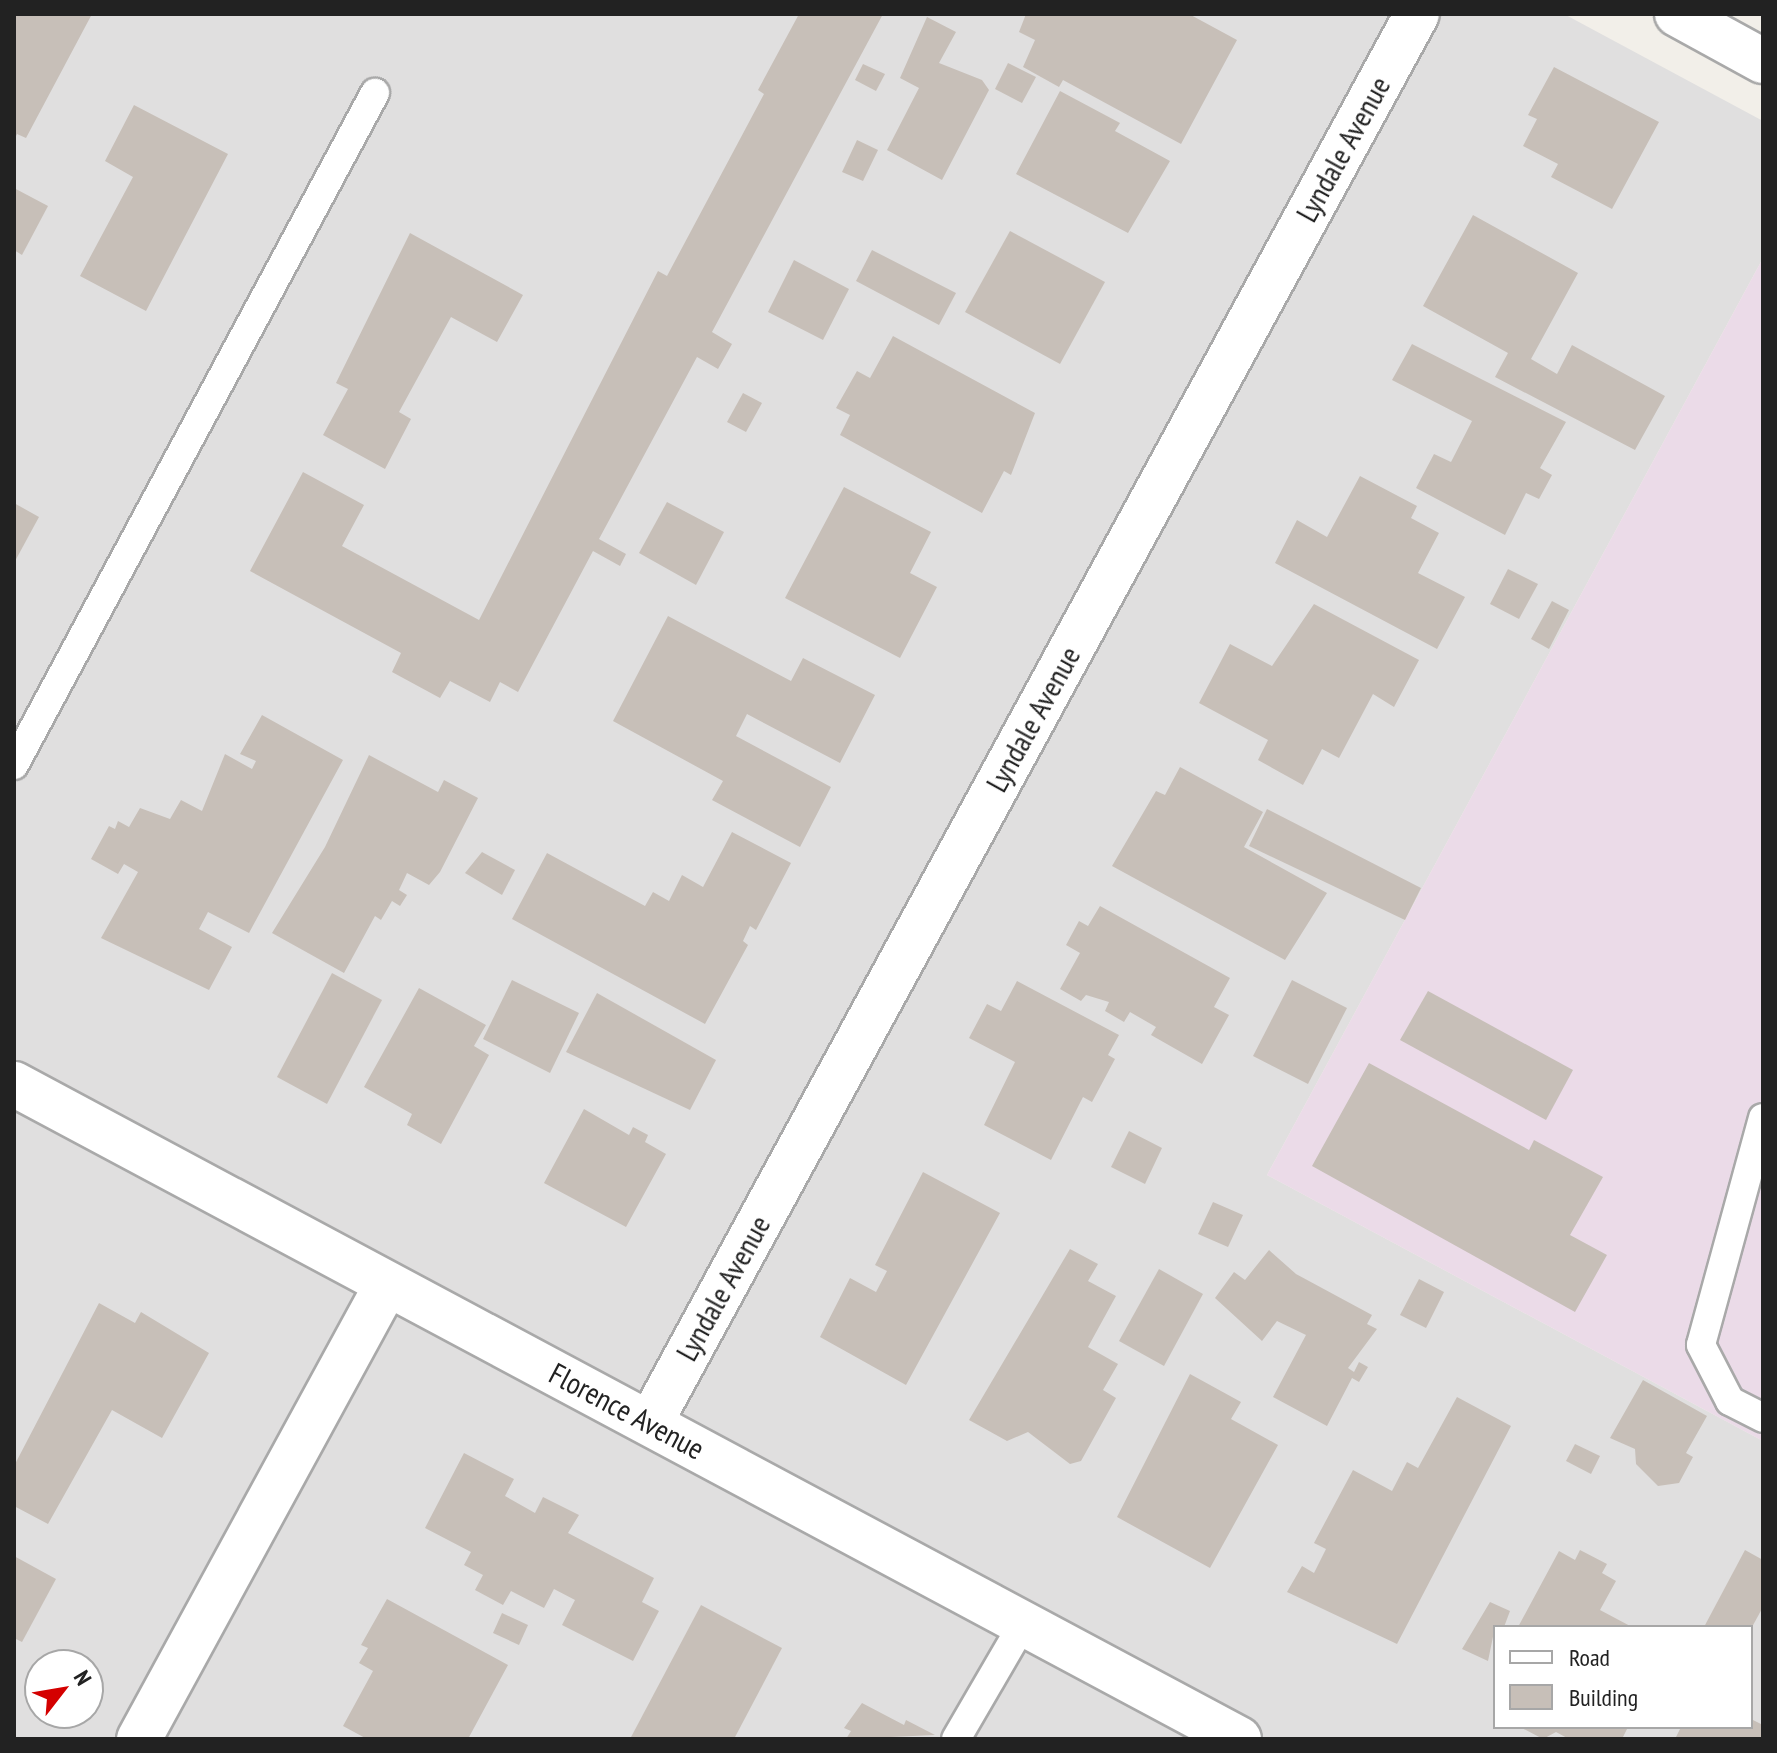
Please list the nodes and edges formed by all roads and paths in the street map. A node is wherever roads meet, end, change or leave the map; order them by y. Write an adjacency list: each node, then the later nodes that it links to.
1 (1417, 14): 10 (street, Lyndale Avenue)
2 (1677, 14): 3 (street)
3 (1763, 61)
4 (375, 93): 5 (lane)
5 (14, 765)
6 (14, 1084): 8 (street, Florence Avenue)
7 (1763, 1118): 9 (lane)
8 (387, 1284): 10 (street, Florence Avenue); 12 (street)
9 (1763, 1418)
10 (650, 1423): 11 (street, Florence Avenue)
11 (1023, 1624): 13 (lane); 14 (street, Florence Avenue)
12 (139, 1739)
13 (956, 1739)
14 (1239, 1739)

